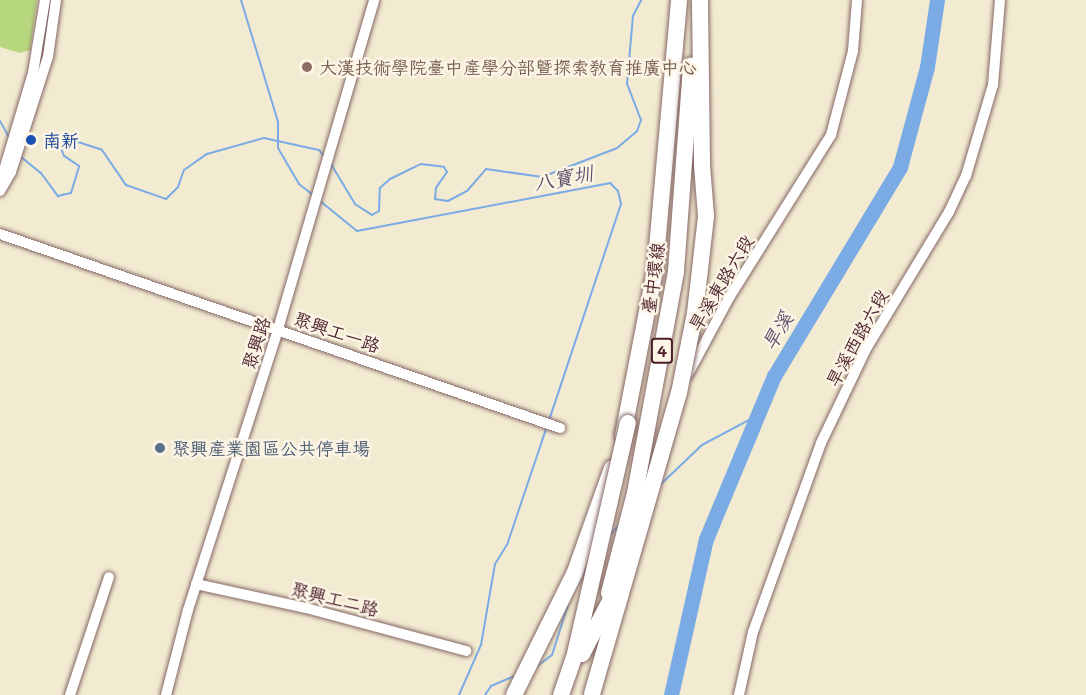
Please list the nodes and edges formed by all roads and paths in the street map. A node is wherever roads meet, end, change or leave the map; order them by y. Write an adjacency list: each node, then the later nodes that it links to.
1 (45, 0): 8 (street)
2 (56, 0): 8 (street)
3 (374, 0): 12 (street, 聚興路)
4 (679, 0): 13 (highway, 臺中環線 / 4)
5 (698, 0): 15 (highway, bridge); 24 (highway, 臺中環線 / 4, bridge)
6 (857, 0): 24 (street, 旱溪東路六段)
7 (1000, 0): 25 (street, 旱溪西路六段)
8 (15, 147): 9 (street); 10 (street)
9 (0, 184)
10 (0, 191)
11 (0, 234): 12 (street, 聚興工一路)
12 (278, 328): 14 (street, 聚興工一路); 17 (street, 聚興路)
13 (628, 423): 21 (highway, bridge); 23 (highway, 臺中環線 / 4, bridge)
14 (560, 428)
15 (626, 573): 22 (highway, bridge); 24 (highway, bridge)
16 (109, 577): 19 (street)
17 (196, 584): 18 (street, 聚興工二路); 20 (street, 聚興路)
18 (466, 651)
19 (70, 695)
20 (166, 695)
21 (514, 695)
22 (554, 695)
23 (561, 695)
24 (590, 695)
25 (739, 695)

